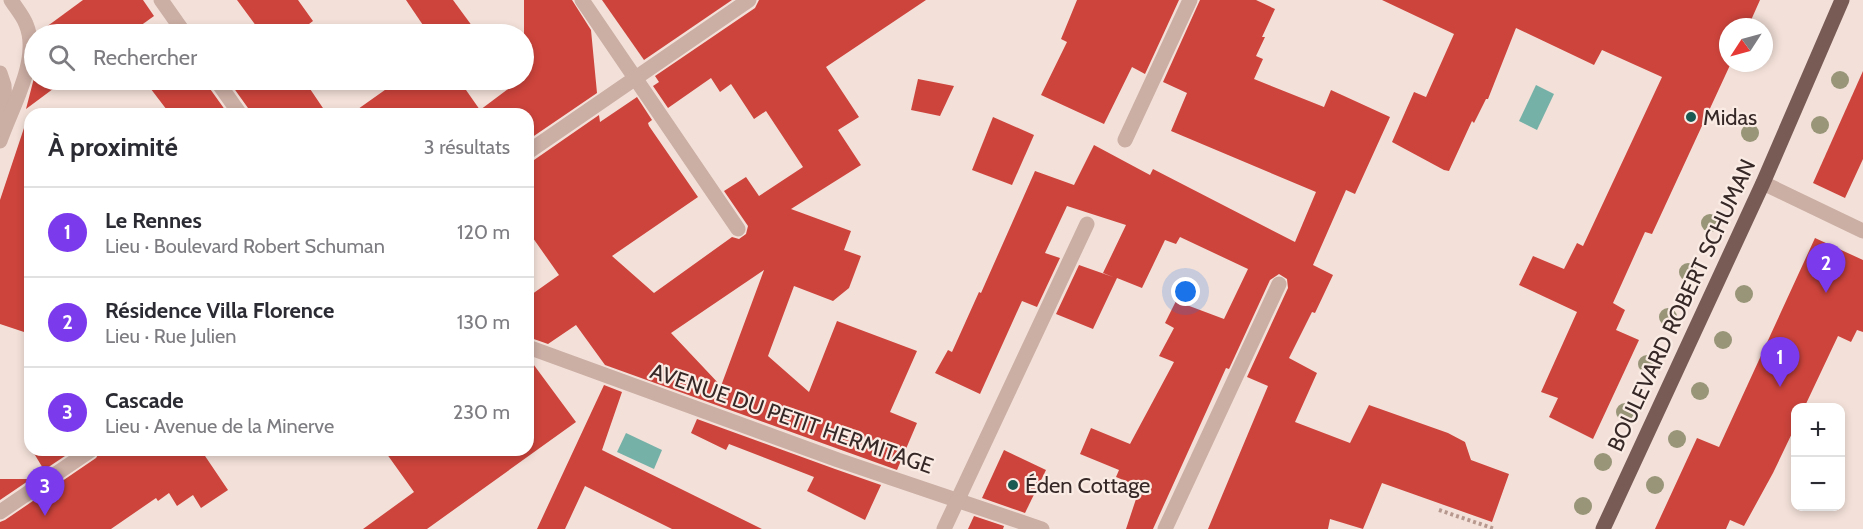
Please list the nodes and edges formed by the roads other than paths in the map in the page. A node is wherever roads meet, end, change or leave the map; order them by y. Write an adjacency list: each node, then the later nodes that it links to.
1 (11, 0): 7 (street)
2 (161, 0): 8 (street)
3 (582, 0): 11 (street)
4 (749, 0): 11 (street)
5 (1190, 0): 15 (street)
6 (1842, 0): 18 (main road, BOULEVARD ROBERT SCHUMAN)
7 (26, 24)
8 (178, 24)
9 (0, 73): 14 (street)
10 (24, 74): 14 (street)
11 (634, 79): 17 (street); 20 (street)
12 (223, 90): 13 (street)
13 (236, 108)
14 (6, 123): 16 (street)
15 (1125, 140)
16 (0, 141)
17 (534, 148)
18 (1763, 183): 21 (street); 30 (main road, BOULEVARD ROBERT SCHUMAN)
19 (1087, 224): 25 (street)
20 (738, 229)
21 (1863, 231)
22 (1279, 284): 29 (street)
23 (534, 349): 25 (street, AVENUE DU PETIT HERMITAGE)
24 (83, 456): 26 (street)
25 (957, 500): 27 (street); 28 (street, AVENUE DU PETIT HERMITAGE)
26 (0, 512)
27 (944, 529)
28 (1042, 529)
29 (1165, 529)
30 (1603, 529)

